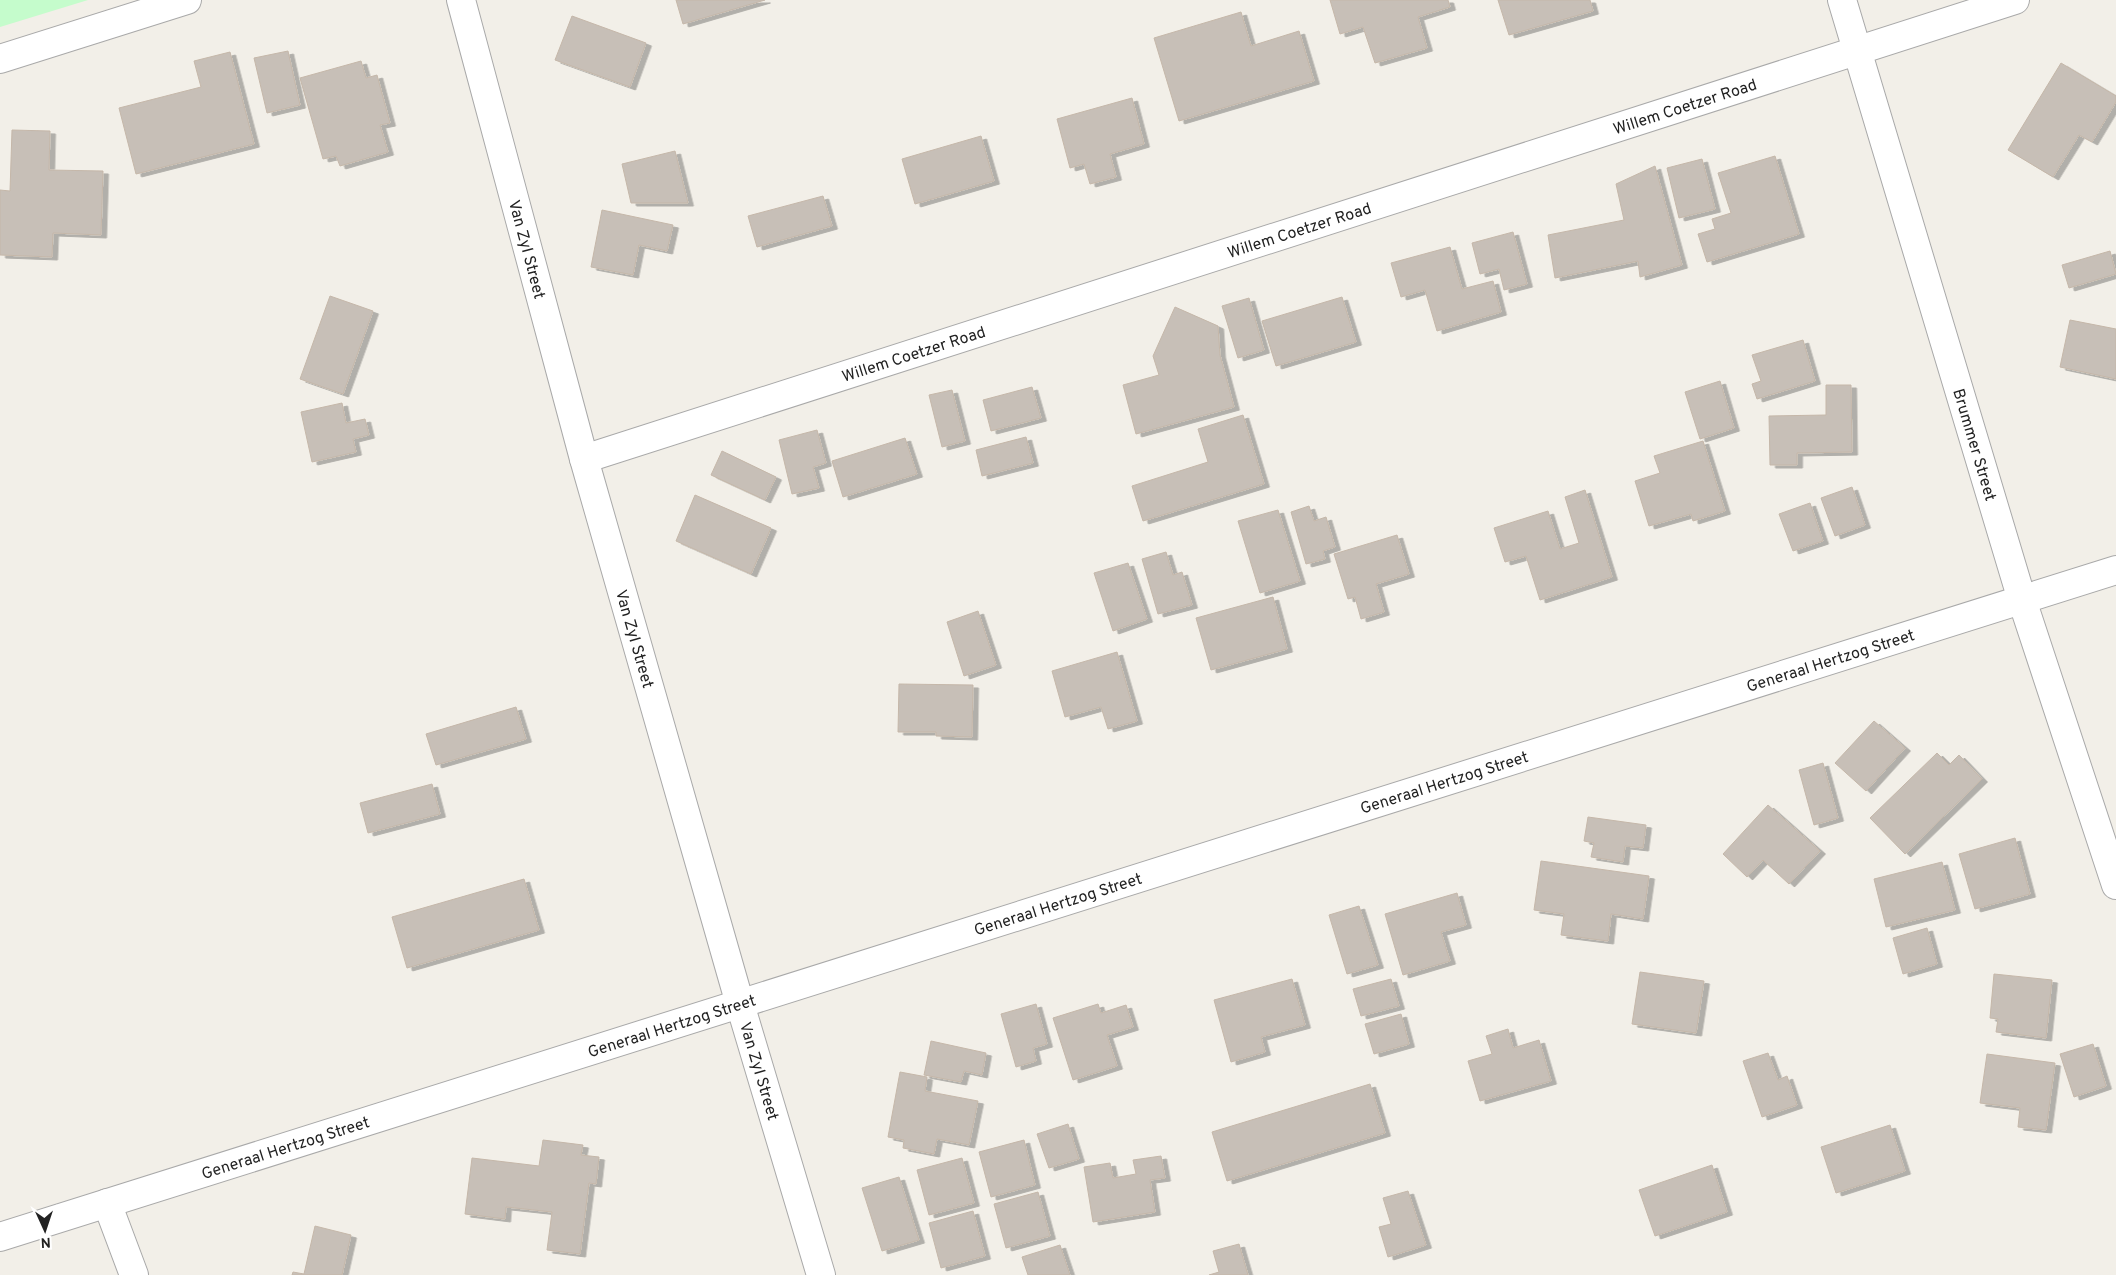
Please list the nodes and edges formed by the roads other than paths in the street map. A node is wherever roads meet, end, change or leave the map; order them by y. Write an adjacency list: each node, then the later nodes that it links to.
1 (187, 0): 6 (street)
2 (461, 0): 7 (street, Van Zyl Street)
3 (1842, 0): 5 (street, Brummer Street)
4 (2015, 0): 5 (street, Willem Coetzer Road)
5 (1857, 50): 7 (street, Willem Coetzer Road); 9 (street, Brummer Street)
6 (0, 59)
7 (584, 459): 11 (street, Van Zyl Street)
8 (2116, 570): 9 (street, Generaal Hertzog Street)
9 (2022, 600): 10 (street, Brummer Street); 11 (street, Generaal Hertzog Street)
10 (2116, 885)
11 (740, 1004): 12 (street, Generaal Hertzog Street); 15 (street, Van Zyl Street)
12 (107, 1203): 13 (street, Generaal Hertzog Street); 14 (street)
13 (0, 1237)
14 (134, 1275)
15 (821, 1275)

